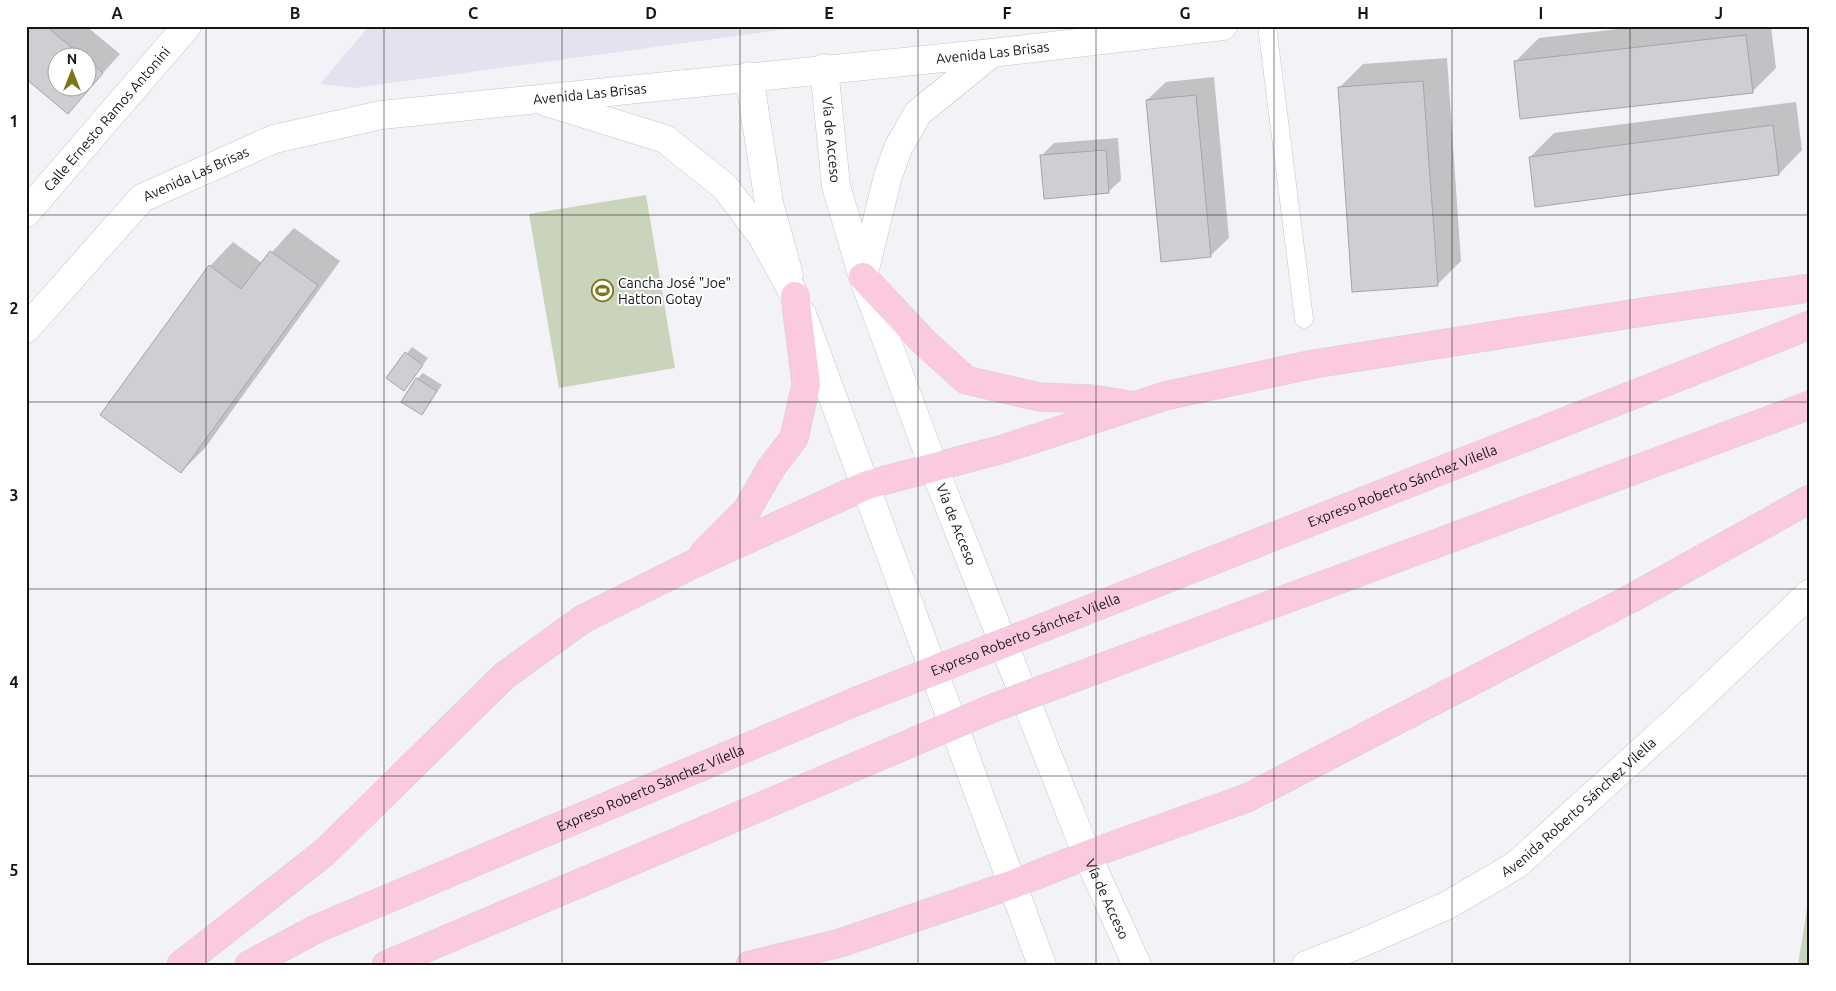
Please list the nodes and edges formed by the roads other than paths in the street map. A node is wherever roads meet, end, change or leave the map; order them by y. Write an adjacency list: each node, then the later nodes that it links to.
1 (187, 26): 8 (street, Calle Ernesto Ramos Antonini)
2 (1223, 26): 4 (street, Avenida Las Brisas)
3 (1267, 26): 12 (lane)
4 (992, 53): 5 (street, Avenida Las Brisas); 9 (street)
5 (824, 68): 6 (street, Avenida Las Brisas); 9 (street, Vía de Acceso)
6 (749, 76): 7 (street, Avenida Las Brisas); 11 (street)
7 (535, 98): 11 (street); 14 (street, Avenida Las Brisas)
8 (26, 213)
9 (863, 277): 16 (highway); 17 (street, Vía de Acceso)
10 (1810, 288): 16 (highway)
11 (795, 296): 18 (street); 20 (highway)
12 (1304, 319)
13 (1810, 325): 25 (highway, Expreso Roberto Sánchez Vilella, bridge)
14 (26, 328)
15 (1810, 405): 26 (highway, bridge)
16 (1134, 406): 17 (highway)
17 (934, 468): 18 (highway); 22 (street, Vía de Acceso)
18 (867, 485): 20 (highway); 23 (street)
19 (1810, 499): 22 (highway)
20 (691, 565): 24 (highway)
21 (1810, 593): 30 (street, Avenida Roberto Sánchez Vilella)
22 (1087, 855): 23 (highway); 29 (street, Vía de Acceso)
23 (1011, 885): 27 (highway); 28 (street)
24 (181, 965)
25 (249, 965)
26 (386, 965)
27 (750, 965)
28 (1042, 965)
29 (1137, 965)
30 (1306, 965)

